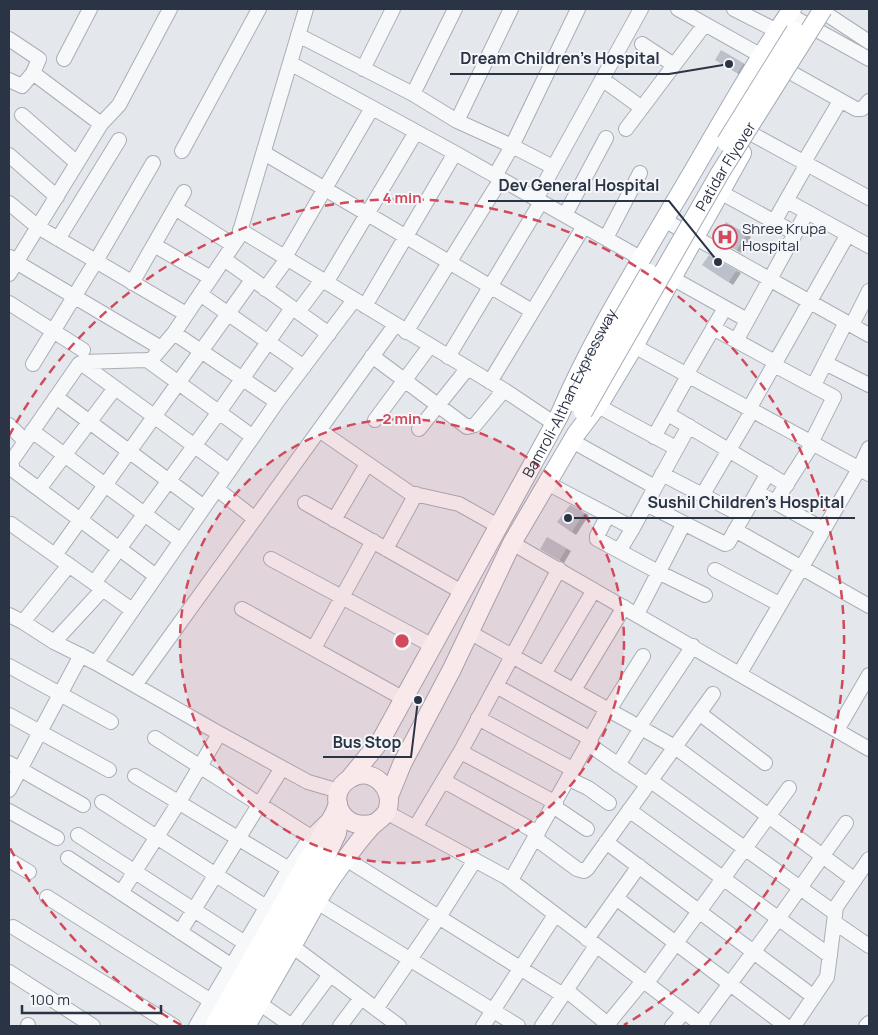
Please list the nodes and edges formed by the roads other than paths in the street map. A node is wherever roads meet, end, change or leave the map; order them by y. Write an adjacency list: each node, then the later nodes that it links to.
1 (90, 9): 24 (street)
2 (170, 9): 40 (street)
3 (259, 9): 47 (street)
4 (306, 9): 18 (street)
5 (393, 9): 28 (street)
6 (455, 9): 33 (street)
7 (511, 9): 39 (street)
8 (578, 9): 46 (street)
9 (641, 9): 31 (street)
10 (678, 9): 15 (street)
11 (734, 9): 16 (street)
12 (809, 9): 142 (main road, Patidar Flyover, bridge)
13 (826, 10): 17 (main road, Bamroli-Althan Expressway); 20 (street); 142 (main road, Patidar Flyover, bridge)
14 (790, 11): 16 (main road, Bamroli-Althan Expressway); 17 (street)
15 (705, 24): 23 (street); 27 (street)
16 (777, 30): 22 (street); 23 (main road, Bamroli-Althan Expressway)
17 (819, 31): 22 (main road, Bamroli-Althan Expressway); 25 (street)
18 (298, 35): 26 (street); 28 (street)
19 (9, 39): 30 (street)
20 (869, 42)
21 (642, 44): 27 (street)
22 (806, 48): 29 (main road, Bamroli-Althan Expressway)
23 (761, 55): 29 (street); 69 (main road, Bamroli-Althan Expressway)
24 (64, 59)
25 (869, 59)
26 (290, 63): 36 (street); 48 (street)
27 (674, 65): 37 (street)
28 (363, 69): 33 (street)
29 (788, 72): 34 (street); 43 (main road, Bamroli-Althan Expressway)
30 (33, 73): 32 (street); 40 (street)
31 (602, 79): 37 (street); 54 (street)
32 (9, 80)
33 (412, 94): 39 (street)
34 (840, 100): 35 (street); 52 (street)
35 (869, 101)
36 (372, 108): 42 (street); 57 (street)
37 (642, 108): 41 (street)
38 (22, 115): 53 (street)
39 (457, 121): 46 (street)
40 (101, 124): 53 (street)
41 (626, 129)
42 (416, 132): 49 (street); 67 (street)
43 (752, 134): 52 (street); 59 (main road, Bamroli-Althan Expressway)
44 (606, 138): 68 (street)
45 (120, 140): 79 (street)
46 (512, 146): 54 (street); 56 (street)
47 (182, 151)
48 (264, 153): 57 (street); 73 (street)
49 (455, 153): 56 (street); 76 (street)
50 (9, 155): 60 (street)
51 (153, 163): 86 (street)
52 (806, 163): 61 (street); 63 (street)
53 (77, 164): 60 (street)
54 (554, 167): 62 (street)
55 (640, 174): 77 (street)
56 (498, 177): 62 (street); 87 (street)
57 (325, 189): 67 (street); 83 (street)
58 (184, 192): 65 (street)
59 (720, 192): 70 (street); 78 (main road, Bamroli-Althan Expressway)
60 (56, 197): 72 (street)
61 (869, 198)
62 (539, 200): 68 (street); 95 (street)
63 (786, 201): 66 (street); 70 (street)
64 (9, 203): 72 (street)
65 (175, 208): 80 (street); 81 (street)
66 (807, 212): 74 (street); 75 (street)
67 (367, 213): 76 (street); 93 (street)
68 (565, 215): 71 (street)
69 (664, 220): 78 (street); 85 (main road, Bamroli-Althan Expressway)
70 (774, 222): 74 (street)
71 (584, 226): 77 (street); 105 (street)
72 (38, 227): 79 (street); 88 (street)
73 (240, 230): 81 (street); 83 (street)
74 (795, 233): 91 (street)
75 (848, 234): 82 (street); 100 (street)
76 (405, 237): 87 (street); 102 (street)
77 (606, 238): 85 (street)
78 (694, 238): 90 (main road, Bamroli-Althan Expressway); 91 (street)
79 (58, 239): 86 (street)
80 (154, 245): 89 (street); 94 (street)
81 (233, 245): 84 (street)
82 (869, 246)
83 (286, 258): 93 (street); 96 (street)
84 (224, 259): 89 (street); 92 (street)
85 (642, 259): 149 (main road, Bamroli-Althan Expressway)
86 (96, 261): 94 (street); 99 (street)
87 (449, 263): 95 (street); 110 (street)
88 (11, 264): 99 (street)
89 (211, 278): 98 (street)
90 (672, 278): 103 (street); 119 (main road, Bamroli-Althan Expressway)
91 (769, 279): 100 (street); 108 (street)
92 (252, 280): 96 (street); 106 (street)
93 (324, 281): 102 (street); 104 (street)
94 (132, 283): 107 (street)
95 (490, 287): 105 (street); 124 (street)
96 (265, 289): 104 (street)
97 (869, 291): 109 (street)
98 (200, 294): 106 (street); 107 (street)
99 (74, 296): 112 (street); 120 (street)
100 (810, 302): 109 (street); 126 (street)
101 (9, 303): 112 (street)
102 (359, 303): 110 (street); 114 (street)
103 (725, 308): 108 (street); 111 (street)
104 (295, 310): 114 (street); 117 (street)
105 (532, 311): 134 (street)
106 (227, 313): 117 (street); 121 (street)
107 (186, 314): 113 (street)
108 (747, 320): 116 (street)
109 (849, 323): 115 (street); 128 (street)
110 (401, 328): 118 (street); 122 (street)
111 (713, 328): 116 (street); 131 (street)
112 (53, 331): 123 (street); 127 (street)
113 (174, 333): 120 (street); 121 (street)
114 (329, 334): 129 (street)
115 (869, 334)
116 (736, 341): 126 (street)
117 (268, 342): 129 (street); 132 (street)
118 (430, 346): 124 (street); 133 (street)
119 (634, 346): 131 (street); 142 (main road, Bamroli-Althan Expressway)
120 (161, 348): 125 (street)
121 (201, 351): 132 (street); 135 (street)
122 (372, 356): 133 (street); 154 (street)
123 (82, 357): 125 (street); 138 (street); 140 (street)
124 (448, 357): 130 (street)
125 (147, 360): 135 (street)
126 (774, 363): 136 (street); 144 (street)
127 (33, 364)
128 (825, 364): 136 (street); 137 (street)
129 (304, 367): 141 (street)
130 (467, 369): 134 (street); 143 (street)
131 (687, 375): 144 (street); 146 (street)
132 (242, 378): 141 (street); 145 (street)
133 (405, 381): 143 (street); 148 (street)
134 (490, 382): 139 (street)
135 (178, 383): 145 (street); 147 (street)
136 (814, 385): 159 (street)
137 (869, 385)
138 (115, 388): 147 (street); 150 (street)
139 (504, 390): 143 (street); 149 (street)
140 (56, 397): 150 (street); 155 (street)
141 (277, 402): 156 (street)
142 (585, 406): 149 (main road, Patidar Flyover); 157 (main road, Patidar Flyover); 158 (street)
143 (438, 407): 153 (street)
144 (750, 410): 159 (street); 163 (street)
145 (219, 412): 156 (street); 160 (street)
146 (668, 414): 152 (street); 158 (street)
147 (154, 416): 160 (street); 164 (street)
148 (375, 420)
149 (557, 420): 167 (main road, Bamroli-Althan Expressway)
150 (90, 422): 164 (street); 165 (street)
151 (9, 425): 155 (street)
152 (689, 426): 161 (street); 163 (street)
153 (419, 429)
154 (319, 430): 166 (street); 189 (street)
155 (29, 436): 165 (street); 177 (street)
156 (253, 437): 168 (street)
157 (574, 437): 172 (main road, Patidar Flyover); 176 (street)
158 (654, 437): 161 (street)
159 (812, 443): 169 (street); 175 (street)
160 (195, 446): 168 (street); 173 (street)
161 (676, 448): 171 (street)
162 (869, 448): 169 (street)
163 (729, 450): 170 (street); 181 (street)
164 (129, 451): 173 (street); 174 (street)
165 (65, 455): 174 (street); 177 (street)
166 (367, 464): 180 (street); 191 (street)
167 (531, 466): 194 (main road, Bamroli-Althan Expressway); 270 (main road)
168 (229, 471): 178 (street)
169 (864, 471): 196 (street)
170 (768, 473): 175 (street); 179 (street)
171 (662, 474): 176 (street); 181 (street)
172 (549, 480): 187 (street); 200 (main road); 277 (main road)
173 (169, 481): 185 (street); 186 (street)
174 (104, 484): 186 (street); 190 (street)
175 (787, 485): 182 (street)
176 (655, 488): 184 (street)
177 (39, 489): 190 (street)
178 (216, 489): 185 (street); 189 (street)
179 (757, 492): 182 (street); 188 (street)
180 (416, 494): 194 (street); 202 (street)
181 (703, 494): 188 (street)
182 (776, 501): 196 (street)
183 (305, 503): 191 (street)
184 (646, 504): 192 (street); 195 (street)
185 (204, 506): 198 (street)
186 (145, 514): 198 (street); 201 (street)
187 (608, 515): 195 (street); 203 (street)
188 (743, 516): 197 (street)
189 (255, 518): 238 (street)
190 (80, 519): 201 (street); 204 (street)
191 (334, 520): 199 (street)
192 (684, 523): 197 (street); 210 (street)
193 (11, 524): 204 (street)
194 (498, 526): 214 (main road, Bamroli-Althan Expressway)
195 (633, 528): 203 (street)
196 (824, 529): 207 (street)
197 (735, 530): 207 (street)
198 (181, 541): 211 (street)
199 (373, 541): 202 (street); 216 (street)
200 (512, 543): 208 (street); 225 (main road)
201 (119, 548): 211 (street); 212 (street)
202 (386, 549): 214 (street)
203 (619, 551): 210 (street)
204 (55, 554): 206 (street)
205 (271, 559): 216 (street)
206 (69, 565): 212 (street); 224 (street)
207 (800, 568): 217 (street); 218 (street)
208 (559, 569): 213 (street); 231 (street)
209 (715, 570): 217 (street)
210 (658, 572): 215 (street); 222 (street)
211 (156, 576): 221 (street)
212 (98, 586): 221 (street); 226 (street)
213 (594, 590): 219 (street); 236 (street)
214 (462, 592): 227 (main road, Bamroli-Althan Expressway)
215 (705, 595)
216 (342, 598): 227 (street); 229 (street)
217 (779, 604): 235 (street)
218 (869, 606)
219 (624, 607): 222 (street); 240 (street)
220 (242, 609): 229 (street)
221 (132, 610): 233 (street)
222 (637, 614): 228 (street)
223 (9, 615): 224 (street)
224 (23, 622): 226 (street)
225 (469, 632): 231 (street); 277 (main road)
226 (54, 642): 230 (street)
227 (433, 646): 243 (main road, Bamroli-Althan Expressway)
228 (694, 646): 235 (street); 249 (street)
229 (314, 648): 243 (street)
230 (81, 655): 233 (street); 241 (street)
231 (512, 656): 236 (street); 239 (street)
232 (643, 656): 244 (street)
233 (96, 663): 238 (street)
234 (9, 666): 241 (street)
235 (740, 672): 250 (street)
236 (544, 674): 240 (street)
237 (869, 675): 250 (street)
238 (134, 685): 252 (street)
239 (496, 686): 247 (street); 254 (street)
240 (574, 690): 244 (street)
241 (60, 694): 248 (street); 251 (street)
242 (713, 694): 245 (street)
243 (404, 699): 270 (main road, Bamroli-Althan Expressway)
244 (608, 710): 249 (street); 254 (street)
245 (699, 713): 255 (street); 258 (street)
246 (9, 714): 251 (street)
247 (478, 718): 257 (street); 264 (street)
248 (111, 722)
249 (640, 727): 255 (street); 259 (street)
250 (837, 730): 256 (street)
251 (40, 731): 260 (street); 263 (street)
252 (219, 734): 261 (street); 262 (street)
253 (155, 738): 261 (street)
254 (589, 742): 259 (street); 264 (street)
255 (675, 747): 267 (street); 280 (street)
256 (869, 749)
257 (461, 752): 266 (street); 276 (street)
258 (764, 762)
259 (618, 765): 267 (street)
260 (14, 766): 269 (street); 275 (street)
261 (200, 767): 272 (street); 274 (street)
262 (282, 768): 270 (street); 274 (street)
263 (109, 770)
264 (571, 774): 273 (street); 276 (street)
265 (135, 776): 272 (street)
266 (444, 781): 282 (street); 286 (street)
267 (649, 783): 278 (street); 291 (street)
268 (789, 788): 280 (street)
269 (9, 790)
270 (344, 795): 277 (main road); 277 (main road); 285 (street); 305 (main road); 350 (main road)
271 (102, 802): 287 (street)
272 (179, 802): 287 (street); 288 (street)
273 (609, 803)
274 (259, 804): 285 (street); 288 (street)
275 (83, 805)
276 (555, 805): 283 (street); 286 (street)
277 (380, 808): 282 (street); 294 (main road); 305 (main road)
278 (629, 810): 290 (street); 303 (street)
279 (9, 811): 289 (street)
280 (768, 816): 291 (street); 292 (street)
281 (846, 823): 292 (street)
282 (415, 828): 297 (street)
283 (587, 829)
284 (78, 835): 301 (street)
285 (311, 836): 299 (street)
286 (537, 836): 290 (street); 306 (street)
287 (157, 837): 301 (street); 302 (street)
288 (238, 837): 299 (street); 302 (street)
289 (57, 838)
290 (606, 842): 298 (street)
291 (745, 848): 303 (street); 307 (street)
292 (823, 857): 304 (street); 307 (street)
293 (68, 858): 308 (street)
294 (346, 859): 311 (main road); 316 (street)
295 (869, 859): 304 (street)
296 (9, 860): 300 (street)
297 (474, 860): 306 (street); 316 (street)
298 (639, 866): 310 (street); 314 (street)
299 (290, 869): 312 (street)
300 (29, 872)
301 (134, 872): 308 (street); 313 (street)
302 (215, 874): 312 (street); 313 (street)
303 (722, 879): 314 (street); 318 (street)
304 (861, 879): 317 (street)
305 (315, 880): 351 (main road)
306 (510, 880): 315 (street)
307 (800, 888): 317 (street); 318 (street)
308 (121, 893): 320 (street)
309 (47, 897): 338 (street)
310 (616, 898): 321 (street); 322 (street)
311 (317, 902): 324 (main road); 328 (street)
312 (266, 907): 323 (street)
313 (194, 910): 320 (street); 323 (street)
314 (699, 911): 321 (street); 326 (street)
315 (555, 915): 322 (street); 330 (street)
316 (439, 917): 328 (street); 330 (street)
317 (835, 917): 325 (street); 327 (street)
318 (778, 919): 326 (street); 327 (street)
319 (13, 927): 348 (street)
320 (180, 932): 329 (street)
321 (676, 942): 333 (street); 334 (street)
322 (592, 943): 333 (street); 335 (street)
323 (246, 944): 329 (street)
324 (292, 946): 332 (street); 339 (main road)
325 (869, 946)
326 (754, 952): 334 (street); 336 (street)
327 (830, 956): 336 (street)
328 (410, 959): 340 (street); 341 (street)
329 (232, 966): 338 (street)
330 (520, 968): 335 (street); 341 (street)
331 (9, 972): 347 (street)
332 (330, 975): 337 (street); 353 (street)
333 (644, 982): 342 (street); 358 (street)
334 (730, 984): 345 (street); 346 (street)
335 (564, 993): 357 (street); 358 (street)
336 (814, 997): 346 (street)
337 (361, 998): 340 (street); 354 (street)
338 (211, 1001): 349 (street)
339 (259, 1003): 352 (main road); 353 (street)
340 (376, 1009): 344 (street)
341 (494, 1011): 355 (street); 356 (street)
342 (684, 1012): 345 (street); 359 (street)
343 (869, 1023): 360 (street)
344 (392, 1024)
345 (702, 1025)
346 (795, 1025)
347 (93, 1026)
348 (174, 1026)
349 (196, 1026)
350 (214, 1026)
351 (230, 1026)
352 (246, 1026)
353 (292, 1026)
354 (340, 1026)
355 (483, 1026)
356 (518, 1026)
357 (542, 1026)
358 (608, 1026)
359 (672, 1026)
360 (866, 1026)

